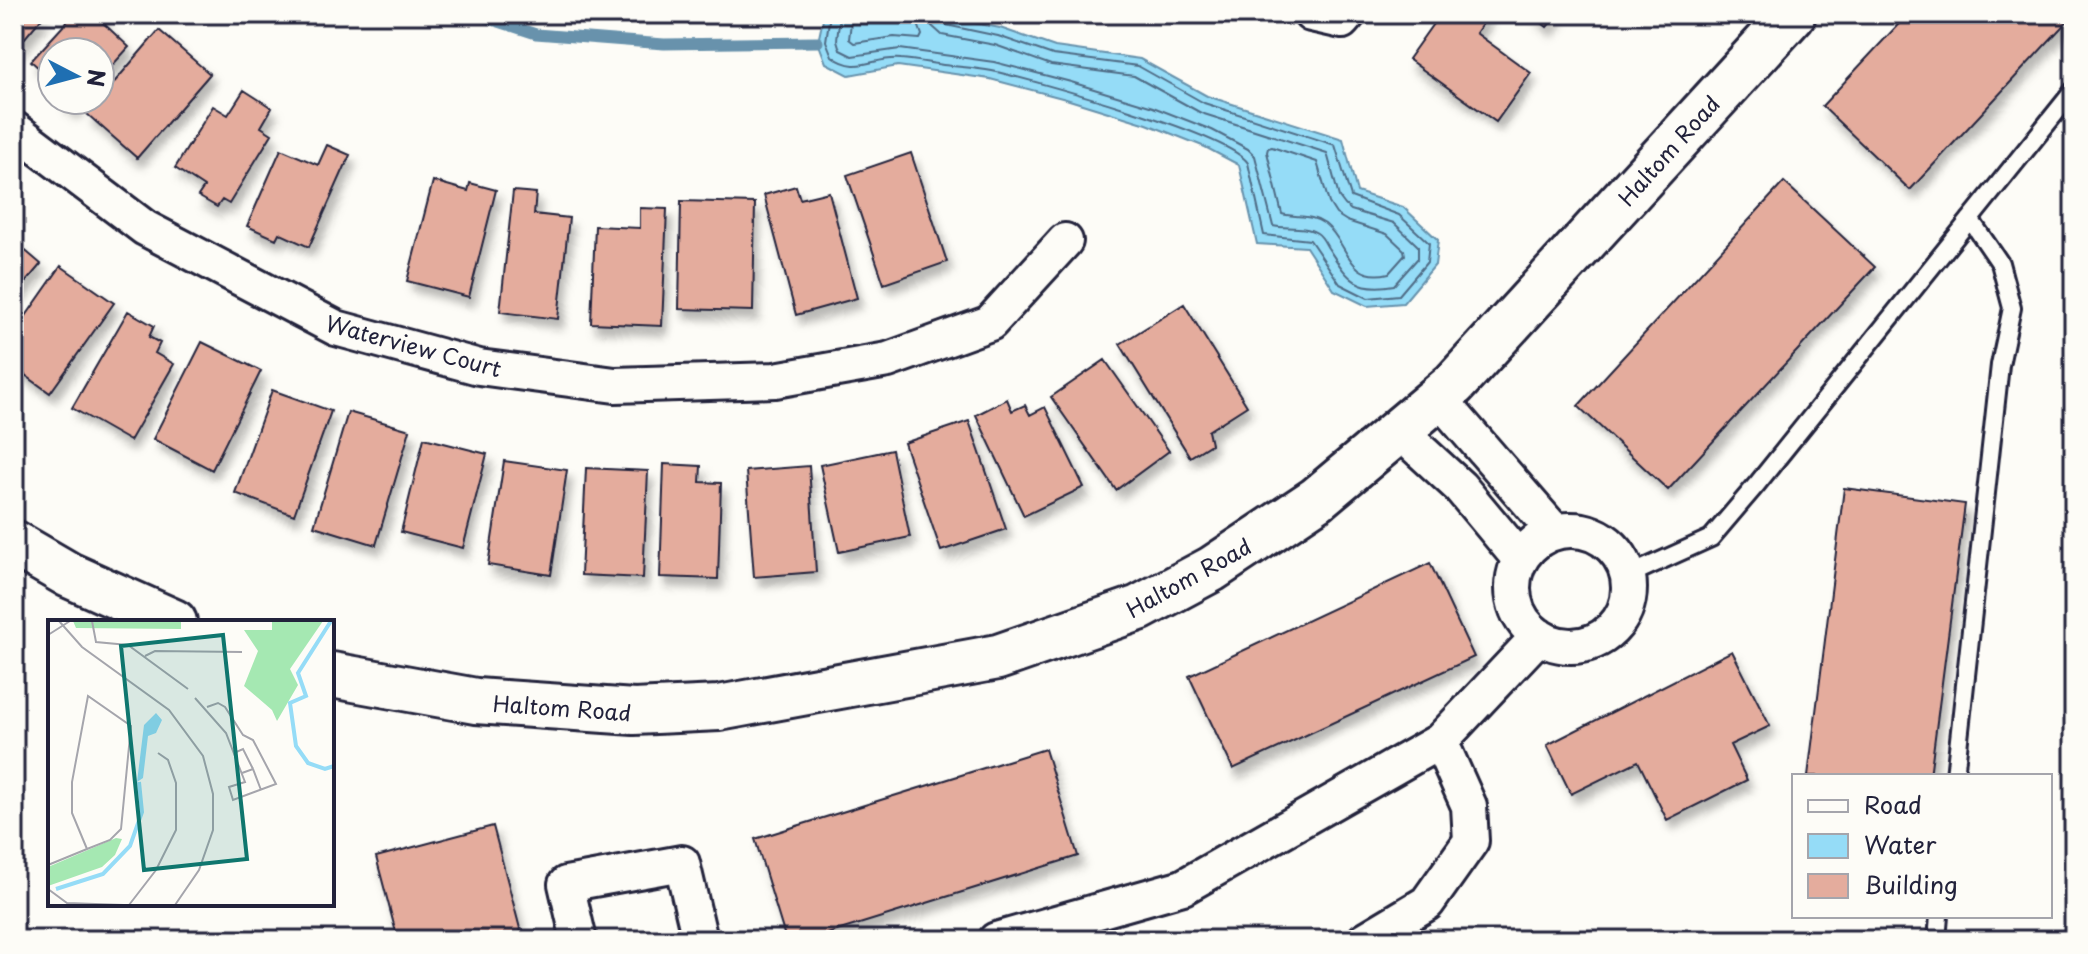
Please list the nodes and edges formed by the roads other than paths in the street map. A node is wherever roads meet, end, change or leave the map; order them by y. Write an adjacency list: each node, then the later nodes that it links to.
1 (1793, 14): 6 (main road, Haltom Road)
2 (2074, 90): 4 (lane)
3 (14, 129): 5 (street, Waterview Court)
4 (1970, 219): 11 (lane); 16 (lane)
5 (1065, 241)
6 (1438, 397): 7 (main road, Haltom Road); 8 (street)
7 (1399, 431): 10 (street); 14 (main road, Haltom Road)
8 (1555, 532): 10 (street); 11 (street)
9 (14, 543): 12 (main road)
10 (1520, 559): 13 (street)
11 (1627, 576): 13 (street)
12 (170, 620)
13 (1539, 636): 15 (street)
14 (334, 675)
15 (1440, 741): 20 (street); 21 (street)
16 (1955, 774)
17 (1939, 918): 22 (lane)
18 (579, 940): 19 (street)
19 (700, 940)
20 (996, 940)
21 (1365, 940)
22 (1937, 940)

